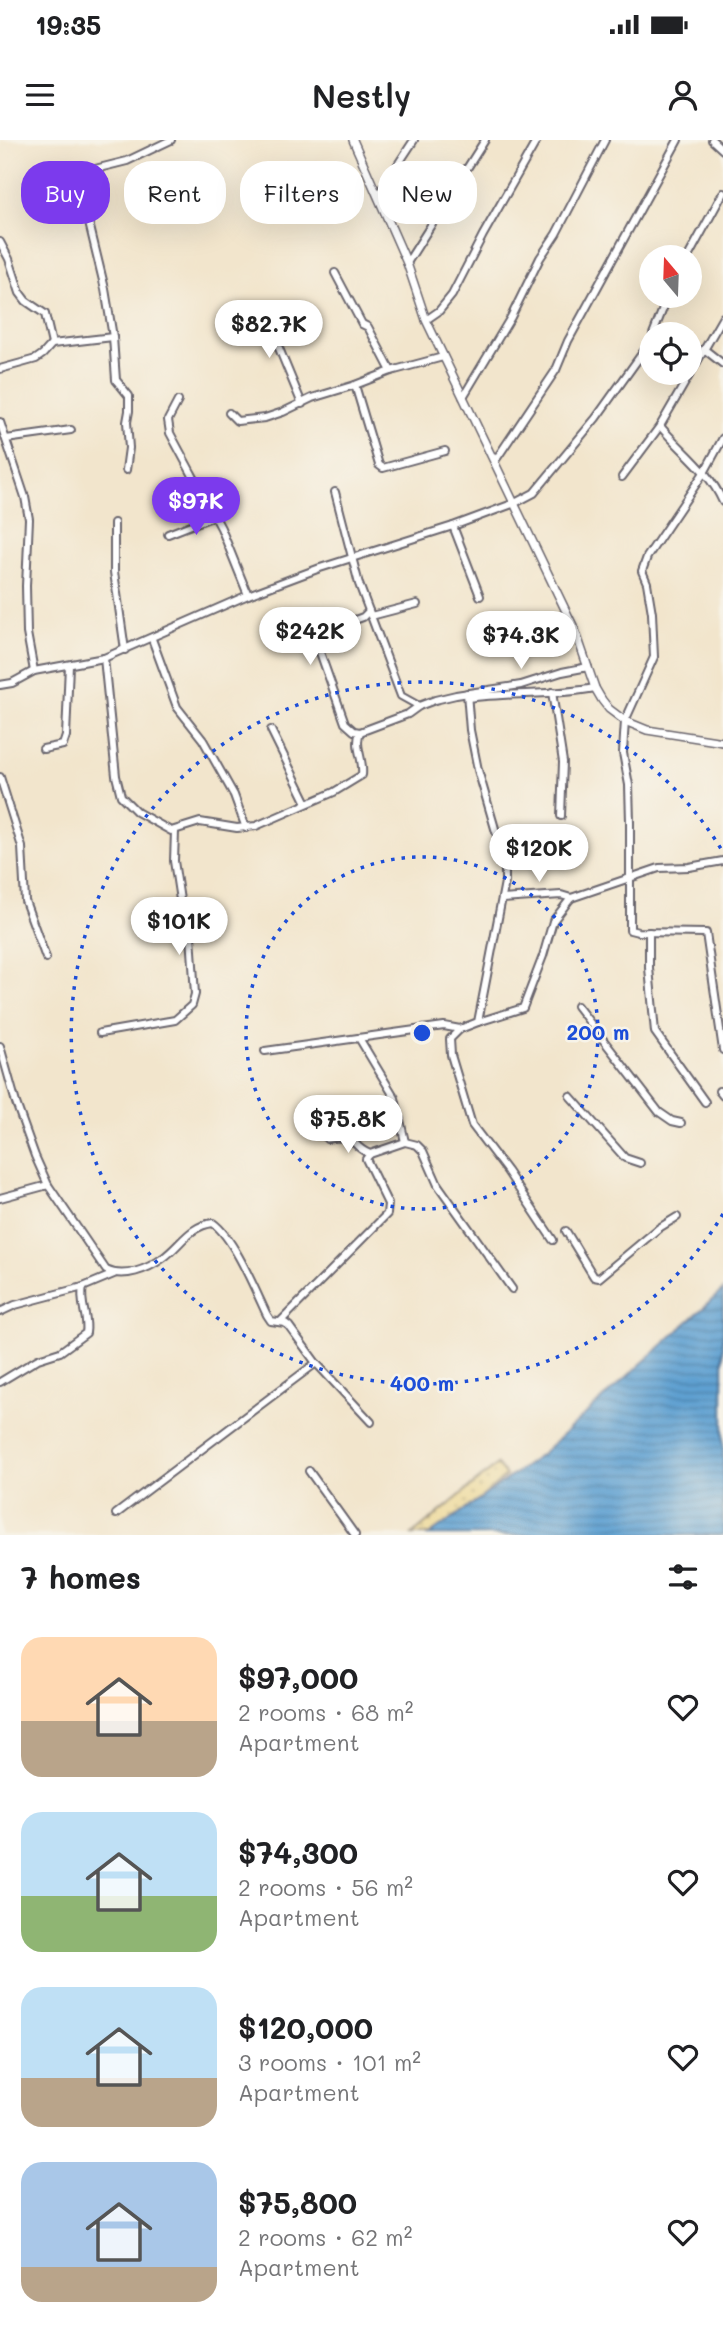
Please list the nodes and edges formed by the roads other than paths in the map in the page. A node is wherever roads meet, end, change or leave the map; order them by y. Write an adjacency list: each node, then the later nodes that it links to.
1 (171, 140): 21 (street)
2 (353, 140): 12 (street)
3 (414, 140): 10 (street)
4 (485, 140): 16 (street)
5 (537, 140): 20 (street)
6 (605, 140): 30 (street)
7 (678, 140): 40 (street)
8 (712, 140): 9 (street)
9 (723, 150)
10 (400, 161)
11 (723, 193): 15 (street)
12 (378, 195)
13 (390, 224): 16 (street)
14 (0, 243): 22 (street)
15 (695, 245)
16 (407, 263): 20 (street)
17 (335, 273): 28 (street)
18 (262, 307): 32 (street)
19 (723, 317): 23 (street)
20 (426, 320): 24 (street)
21 (113, 337): 22 (street); 41 (street)
22 (52, 344): 27 (street)
23 (704, 349): 26 (street); 35 (street)
24 (443, 357): 28 (street); 30 (street)
25 (639, 358): 46 (street)
26 (723, 364)
27 (0, 369)
28 (391, 371): 29 (street)
29 (355, 385): 32 (street); 39 (street)
30 (463, 397): 40 (street)
31 (178, 401): 47 (street)
32 (302, 404): 33 (street)
33 (229, 413)
34 (0, 422): 38 (street)
35 (660, 426): 42 (street); 43 (street)
36 (71, 430): 38 (street)
37 (723, 438): 42 (street)
38 (6, 439): 61 (street)
39 (445, 451)
40 (495, 461): 46 (street)
41 (126, 470)
42 (705, 471): 45 (street); 67 (street)
43 (622, 477)
44 (335, 492): 51 (street)
45 (723, 502)
46 (515, 503): 49 (street); 60 (street)
47 (214, 516): 50 (street); 52 (street)
48 (114, 523): 57 (street)
49 (453, 526): 51 (street); 53 (street)
50 (168, 534)
51 (353, 559): 52 (street); 55 (street)
52 (248, 595): 56 (street)
53 (480, 596)
54 (417, 604): 55 (street)
55 (370, 614): 66 (street); 69 (street)
56 (152, 639): 57 (street); 75 (street)
57 (125, 650): 58 (street)
58 (104, 658): 59 (street); 76 (street)
59 (69, 665): 61 (street); 71 (street)
60 (588, 667): 63 (street); 65 (street)
61 (34, 671): 62 (street)
62 (0, 685)
63 (595, 688): 64 (street); 67 (street)
64 (552, 692): 65 (street); 74 (street)
65 (467, 696): 66 (street); 80 (street)
66 (419, 706): 69 (street)
67 (625, 721): 70 (street); 78 (street)
68 (271, 730): 73 (street)
69 (360, 732): 73 (street)
70 (723, 742)
71 (43, 749)
72 (0, 777): 82 (street)
73 (307, 803): 75 (street)
74 (561, 816)
75 (246, 828): 76 (street)
76 (175, 831): 86 (street)
77 (723, 861): 78 (street)
78 (629, 879): 79 (street); 81 (street)
79 (571, 898): 80 (street); 84 (street)
80 (502, 899): 84 (street)
81 (649, 932): 89 (street); 92 (street)
82 (46, 958)
83 (577, 1006): 93 (street)
84 (478, 1023): 85 (street)
85 (460, 1029): 87 (street); 102 (street)
86 (100, 1033)
87 (359, 1038): 90 (street); 95 (street)
88 (0, 1046): 98 (street)
89 (723, 1050)
90 (265, 1051)
91 (570, 1096): 97 (street)
92 (705, 1102)
93 (681, 1123)
94 (327, 1139): 96 (street)
95 (405, 1142): 96 (street); 105 (street)
96 (370, 1154): 107 (street)
97 (640, 1163)
98 (48, 1185): 99 (street); 103 (street)
99 (0, 1198)
100 (677, 1217): 101 (street)
101 (566, 1231)
102 (553, 1240)
103 (114, 1274): 104 (street); 107 (street)
104 (83, 1287): 106 (street); 109 (street)
105 (512, 1289)
106 (0, 1312)
107 (280, 1322): 108 (street)
108 (316, 1363): 110 (street); 112 (street)
109 (0, 1382)
110 (371, 1422)
111 (309, 1471): 113 (street)
112 (116, 1514)
113 (355, 1535)

